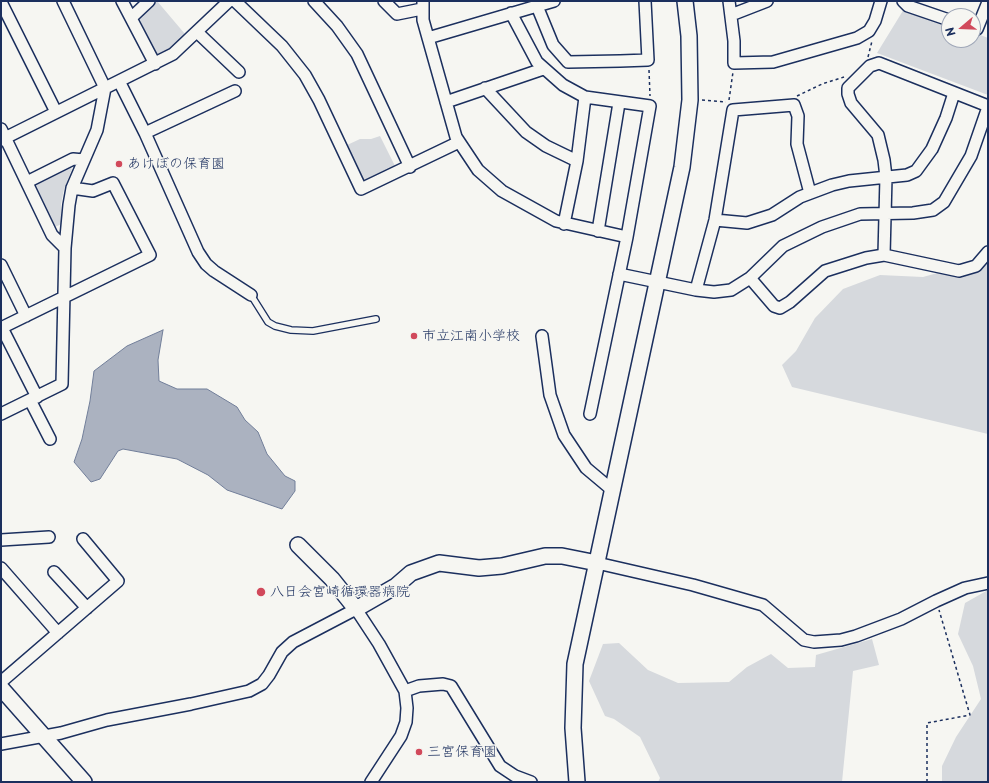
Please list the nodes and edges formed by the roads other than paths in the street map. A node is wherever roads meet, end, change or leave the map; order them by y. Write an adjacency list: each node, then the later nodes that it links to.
1 (63, 1): 30 (street)
2 (122, 1): 23 (street)
3 (149, 1): 23 (street)
4 (229, 1): 24 (street)
5 (235, 1): 44 (street)
6 (314, 1): 44 (street)
7 (384, 1): 17 (street)
8 (554, 1): 18 (street)
9 (645, 1): 18 (street)
10 (686, 1): 60 (street)
11 (729, 1): 20 (street)
12 (767, 1): 20 (street)
13 (881, 1): 20 (street)
14 (903, 1): 22 (street)
15 (1, 2): 38 (street)
16 (988, 2): 21 (street)
17 (422, 5): 25 (street)
18 (538, 6): 19 (street)
19 (511, 13): 25 (street); 27 (street)
20 (731, 15)
21 (981, 16)
22 (941, 17)
23 (131, 18): 26 (street)
24 (197, 32): 26 (street); 28 (street)
25 (428, 38): 35 (street)
26 (155, 64): 29 (street)
27 (543, 69): 31 (street); 34 (street)
28 (239, 72)
29 (119, 81): 30 (street); 39 (street)
30 (105, 88): 38 (street); 42 (street)
31 (485, 88): 35 (street); 43 (street)
32 (235, 91): 39 (street)
33 (954, 93): 37 (street); 45 (street); 45 (street)
34 (585, 97): 36 (street); 43 (street)
35 (446, 102): 41 (street)
36 (619, 103): 52 (street); 53 (street)
37 (988, 107): 49 (street)
38 (56, 112): 40 (street)
39 (145, 133): 62 (street)
40 (2, 136): 46 (street)
41 (459, 142): 44 (street); 51 (street)
42 (84, 160): 46 (street); 47 (street)
43 (577, 161): 51 (street)
44 (410, 167)
45 (886, 177): 48 (street); 49 (street)
46 (27, 182): 54 (street)
47 (72, 188): 54 (street); 63 (street)
48 (810, 193): 50 (street); 50 (street)
49 (884, 213): 56 (street); 59 (street)
50 (715, 220): 61 (street)
51 (564, 224): 52 (street)
52 (598, 231): 53 (street)
53 (627, 237): 58 (street)
54 (65, 248): 63 (street)
55 (988, 252): 56 (street)
56 (884, 255): 59 (street)
57 (1, 265): 64 (street)
58 (619, 274): 60 (street); 70 (street)
59 (750, 278): 61 (street)
60 (658, 282): 61 (street); 72 (street)
61 (696, 290)
62 (251, 295): 65 (lane)
63 (65, 296): 64 (street); 68 (street)
64 (26, 316): 66 (street)
65 (376, 319)
66 (1, 328): 68 (street)
67 (542, 336): 72 (street)
68 (33, 398): 69 (street); 71 (street)
69 (1, 414)
70 (590, 414)
71 (50, 439)
72 (611, 489): 77 (street)
73 (49, 537): 75 (street)
74 (84, 539): 81 (street)
75 (1, 540)
76 (298, 545): 82 (street)
77 (597, 563): 80 (street); 82 (street); 92 (street)
78 (1, 568): 83 (street)
79 (54, 572): 81 (street)
80 (988, 583)
81 (87, 608): 83 (street)
82 (356, 609): 86 (street); 87 (street)
83 (58, 633): 84 (street)
84 (1, 682)
85 (1, 688): 87 (street)
86 (405, 691): 90 (street); 91 (street)
87 (43, 736): 88 (street); 89 (street)
88 (1, 744)
89 (84, 782)
90 (372, 782)
91 (531, 782)
92 (577, 782)

